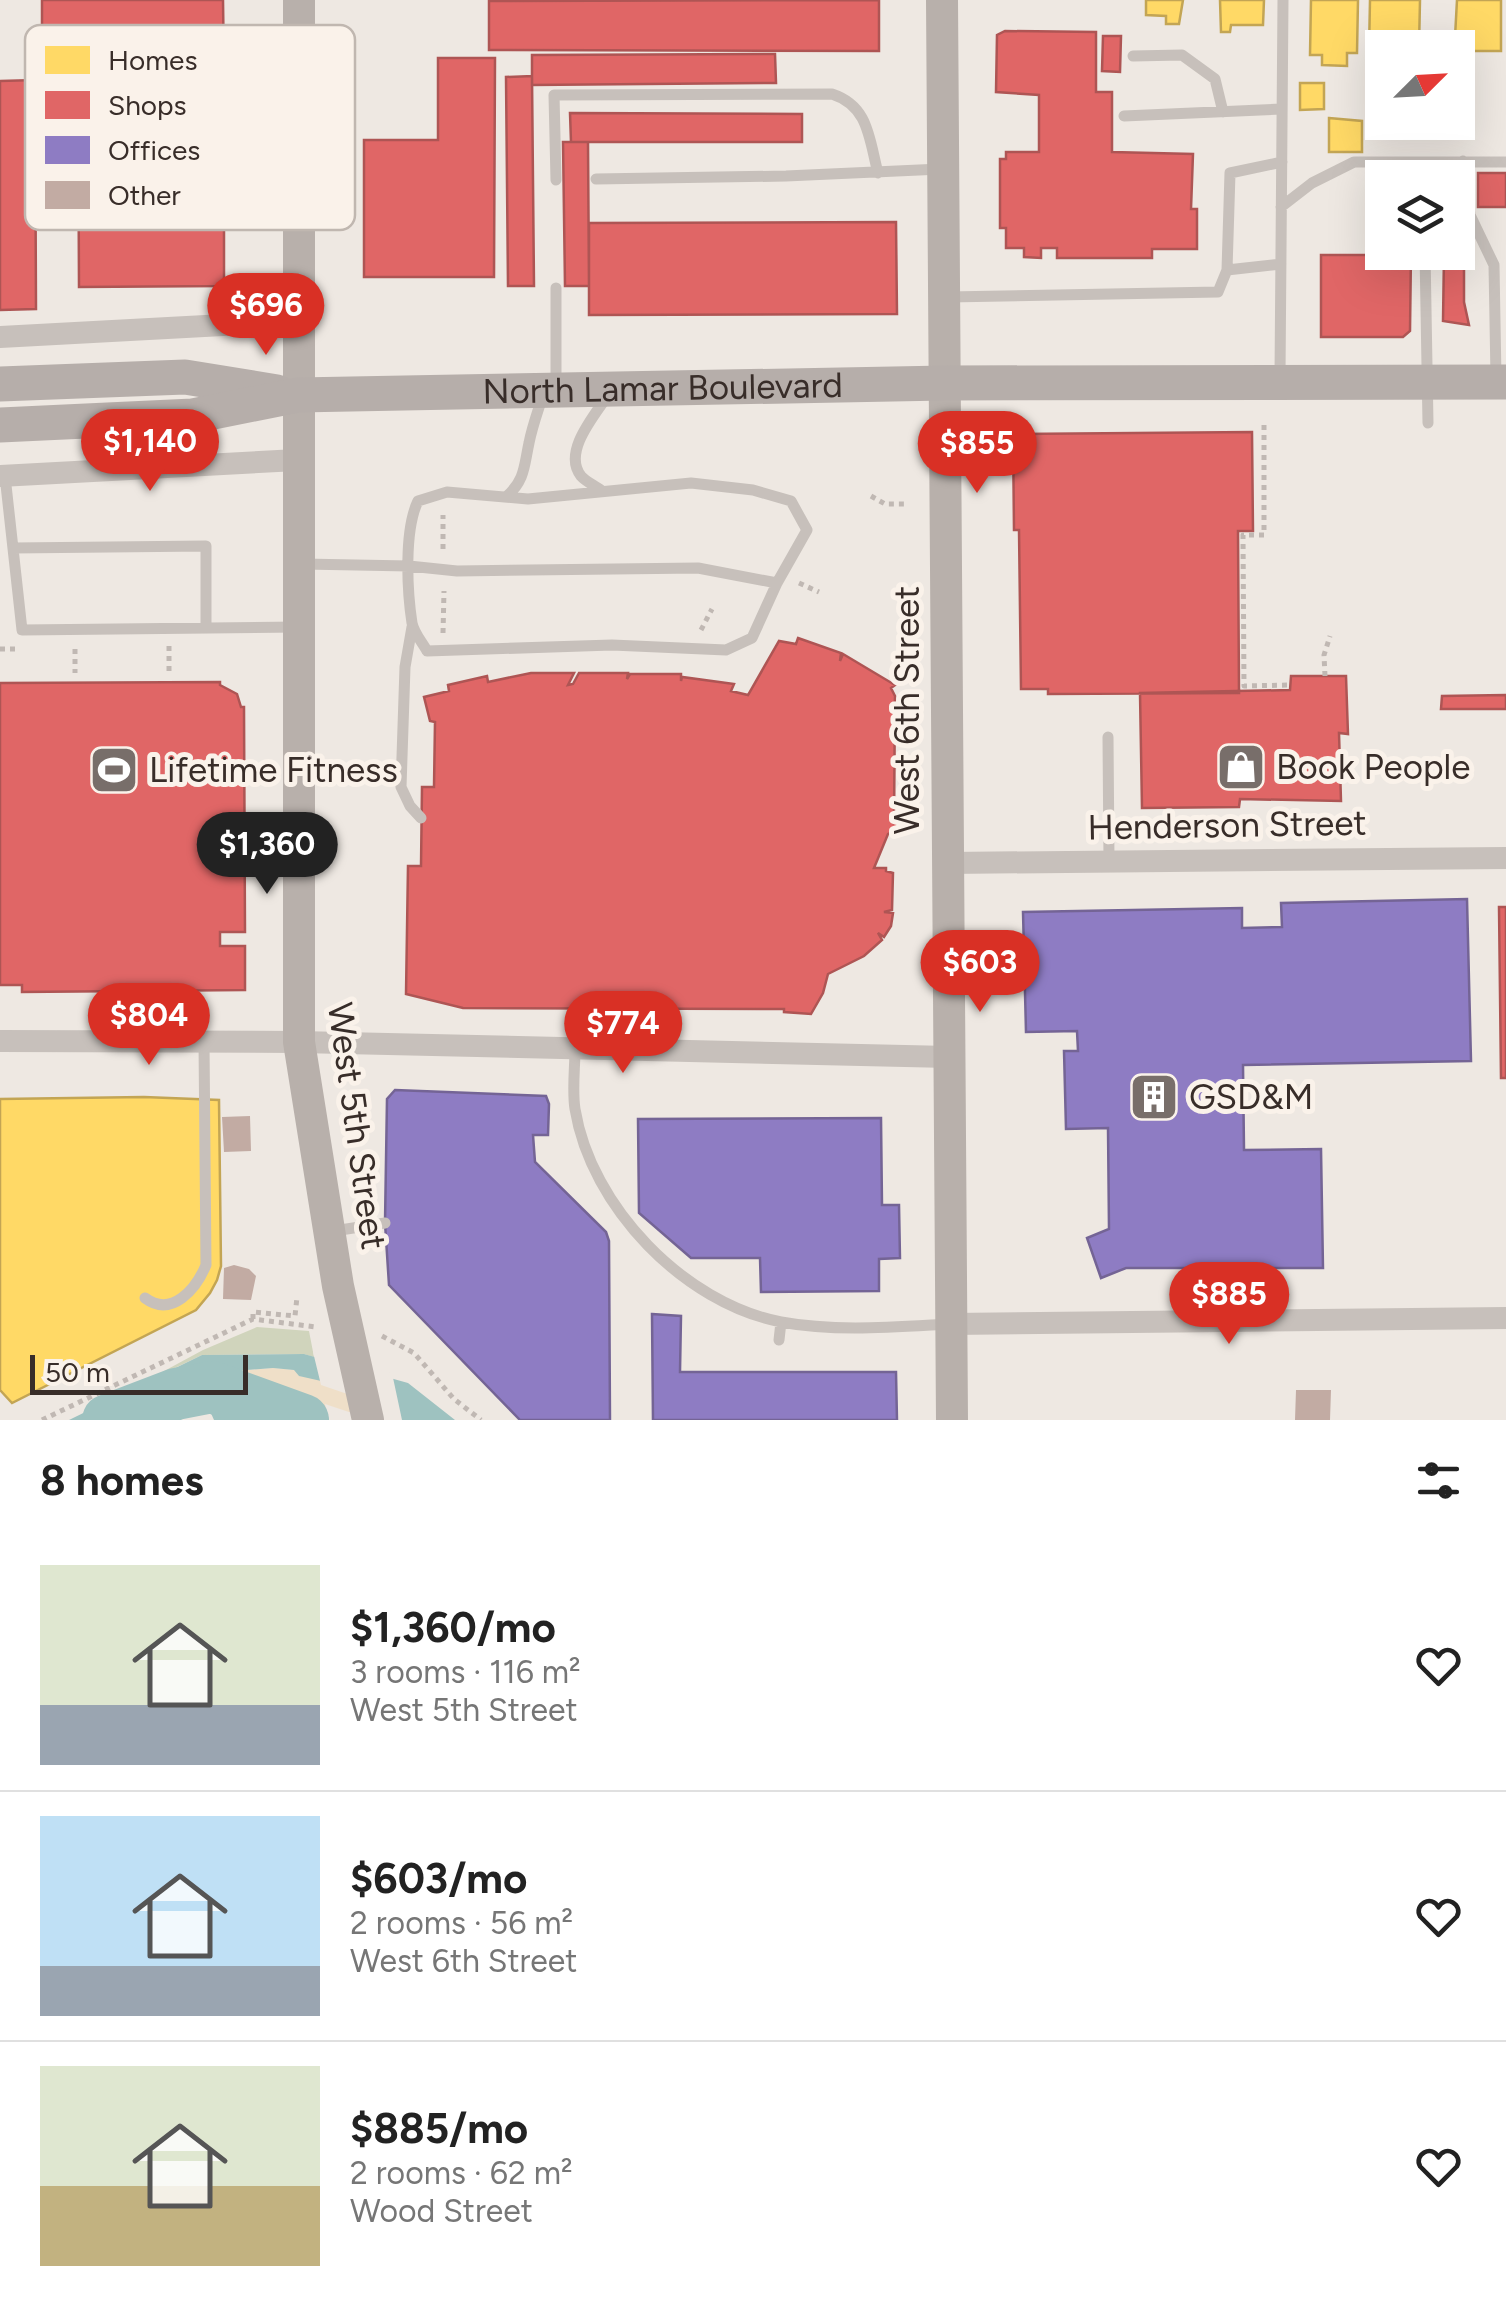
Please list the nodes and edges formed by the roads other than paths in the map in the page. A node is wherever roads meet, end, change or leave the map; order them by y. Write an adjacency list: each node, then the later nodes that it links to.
1 (299, 0): 4 (main road, West 5th Street)
2 (942, 0): 13 (main road, West 6th Street)
3 (1283, 0): 6 (lane)
4 (299, 25)
5 (1133, 56): 7 (lane)
6 (1281, 108): 7 (lane); 9 (lane)
7 (1223, 112): 8 (lane)
8 (1124, 116)
9 (1282, 162): 17 (lane); 21 (lane)
10 (1365, 162): 17 (lane)
11 (1475, 162): 12 (lane)
12 (1506, 162)
13 (943, 169): 14 (lane); 24 (main road, West 6th Street)
14 (878, 173): 15 (lane); 16 (lane)
15 (596, 179)
16 (556, 180)
17 (1282, 207): 20 (lane)
18 (1475, 225): 28 (lane)
19 (298, 230): 25 (main road, West 5th Street)
20 (1281, 264): 21 (lane); 27 (lane)
21 (1227, 270): 24 (lane)
22 (1425, 270): 31 (lane)
23 (556, 288): 32 (lane)
24 (944, 297): 29 (main road, West 6th Street)
25 (297, 321): 26 (street); 34 (main road, West 5th Street)
26 (0, 336)
27 (1280, 381): 29 (main road, North Lamar Boulevard); 31 (main road, North Lamar Boulevard)
28 (1501, 382): 31 (main road, North Lamar Boulevard)
29 (944, 383): 33 (main road, North Lamar Boulevard); 52 (main road, West 6th Street)
30 (0, 384): 34 (main road, North Lamar Boulevard)
31 (1427, 384): 35 (lane)
32 (550, 390): 33 (main road, North Lamar Boulevard); 34 (main road, North Lamar Boulevard); 40 (lane)
33 (612, 390): 39 (lane)
34 (298, 395): 36 (main road, North Lamar Boulevard); 37 (main road, West 5th Street)
35 (1428, 423)
36 (0, 425)
37 (298, 460): 38 (street); 42 (main road, West 5th Street)
38 (3, 476): 41 (lane)
39 (602, 490): 40 (lane); 44 (lane)
40 (507, 496): 43 (lane)
41 (14, 548): 47 (lane); 47 (lane)
42 (298, 564): 43 (lane); 45 (main road, West 5th Street)
43 (409, 566): 44 (lane); 46 (lane)
44 (777, 582): 46 (lane)
45 (298, 627): 47 (lane); 55 (main road, West 5th Street)
46 (412, 627): 49 (lane)
47 (206, 628)
48 (1108, 737): 51 (lane)
49 (421, 818)
50 (1506, 858): 51 (street, Henderson Street)
51 (1109, 861): 52 (street, Henderson Street)
52 (948, 863): 57 (main road, West 6th Street)
53 (0, 1041): 54 (street)
54 (204, 1042): 55 (street); 60 (lane)
55 (299, 1042): 56 (street); 59 (main road, West 5th Street)
56 (575, 1048): 57 (street); 62 (lane)
57 (949, 1057): 63 (main road, West 6th Street)
58 (385, 1224): 59 (lane)
59 (330, 1231): 65 (main road, West 5th Street)
60 (145, 1298)
61 (1506, 1318): 63 (street)
62 (781, 1322): 63 (lane); 64 (lane)
63 (952, 1324): 66 (main road, West 6th Street)
64 (779, 1340)
65 (368, 1420)
66 (952, 1420)

